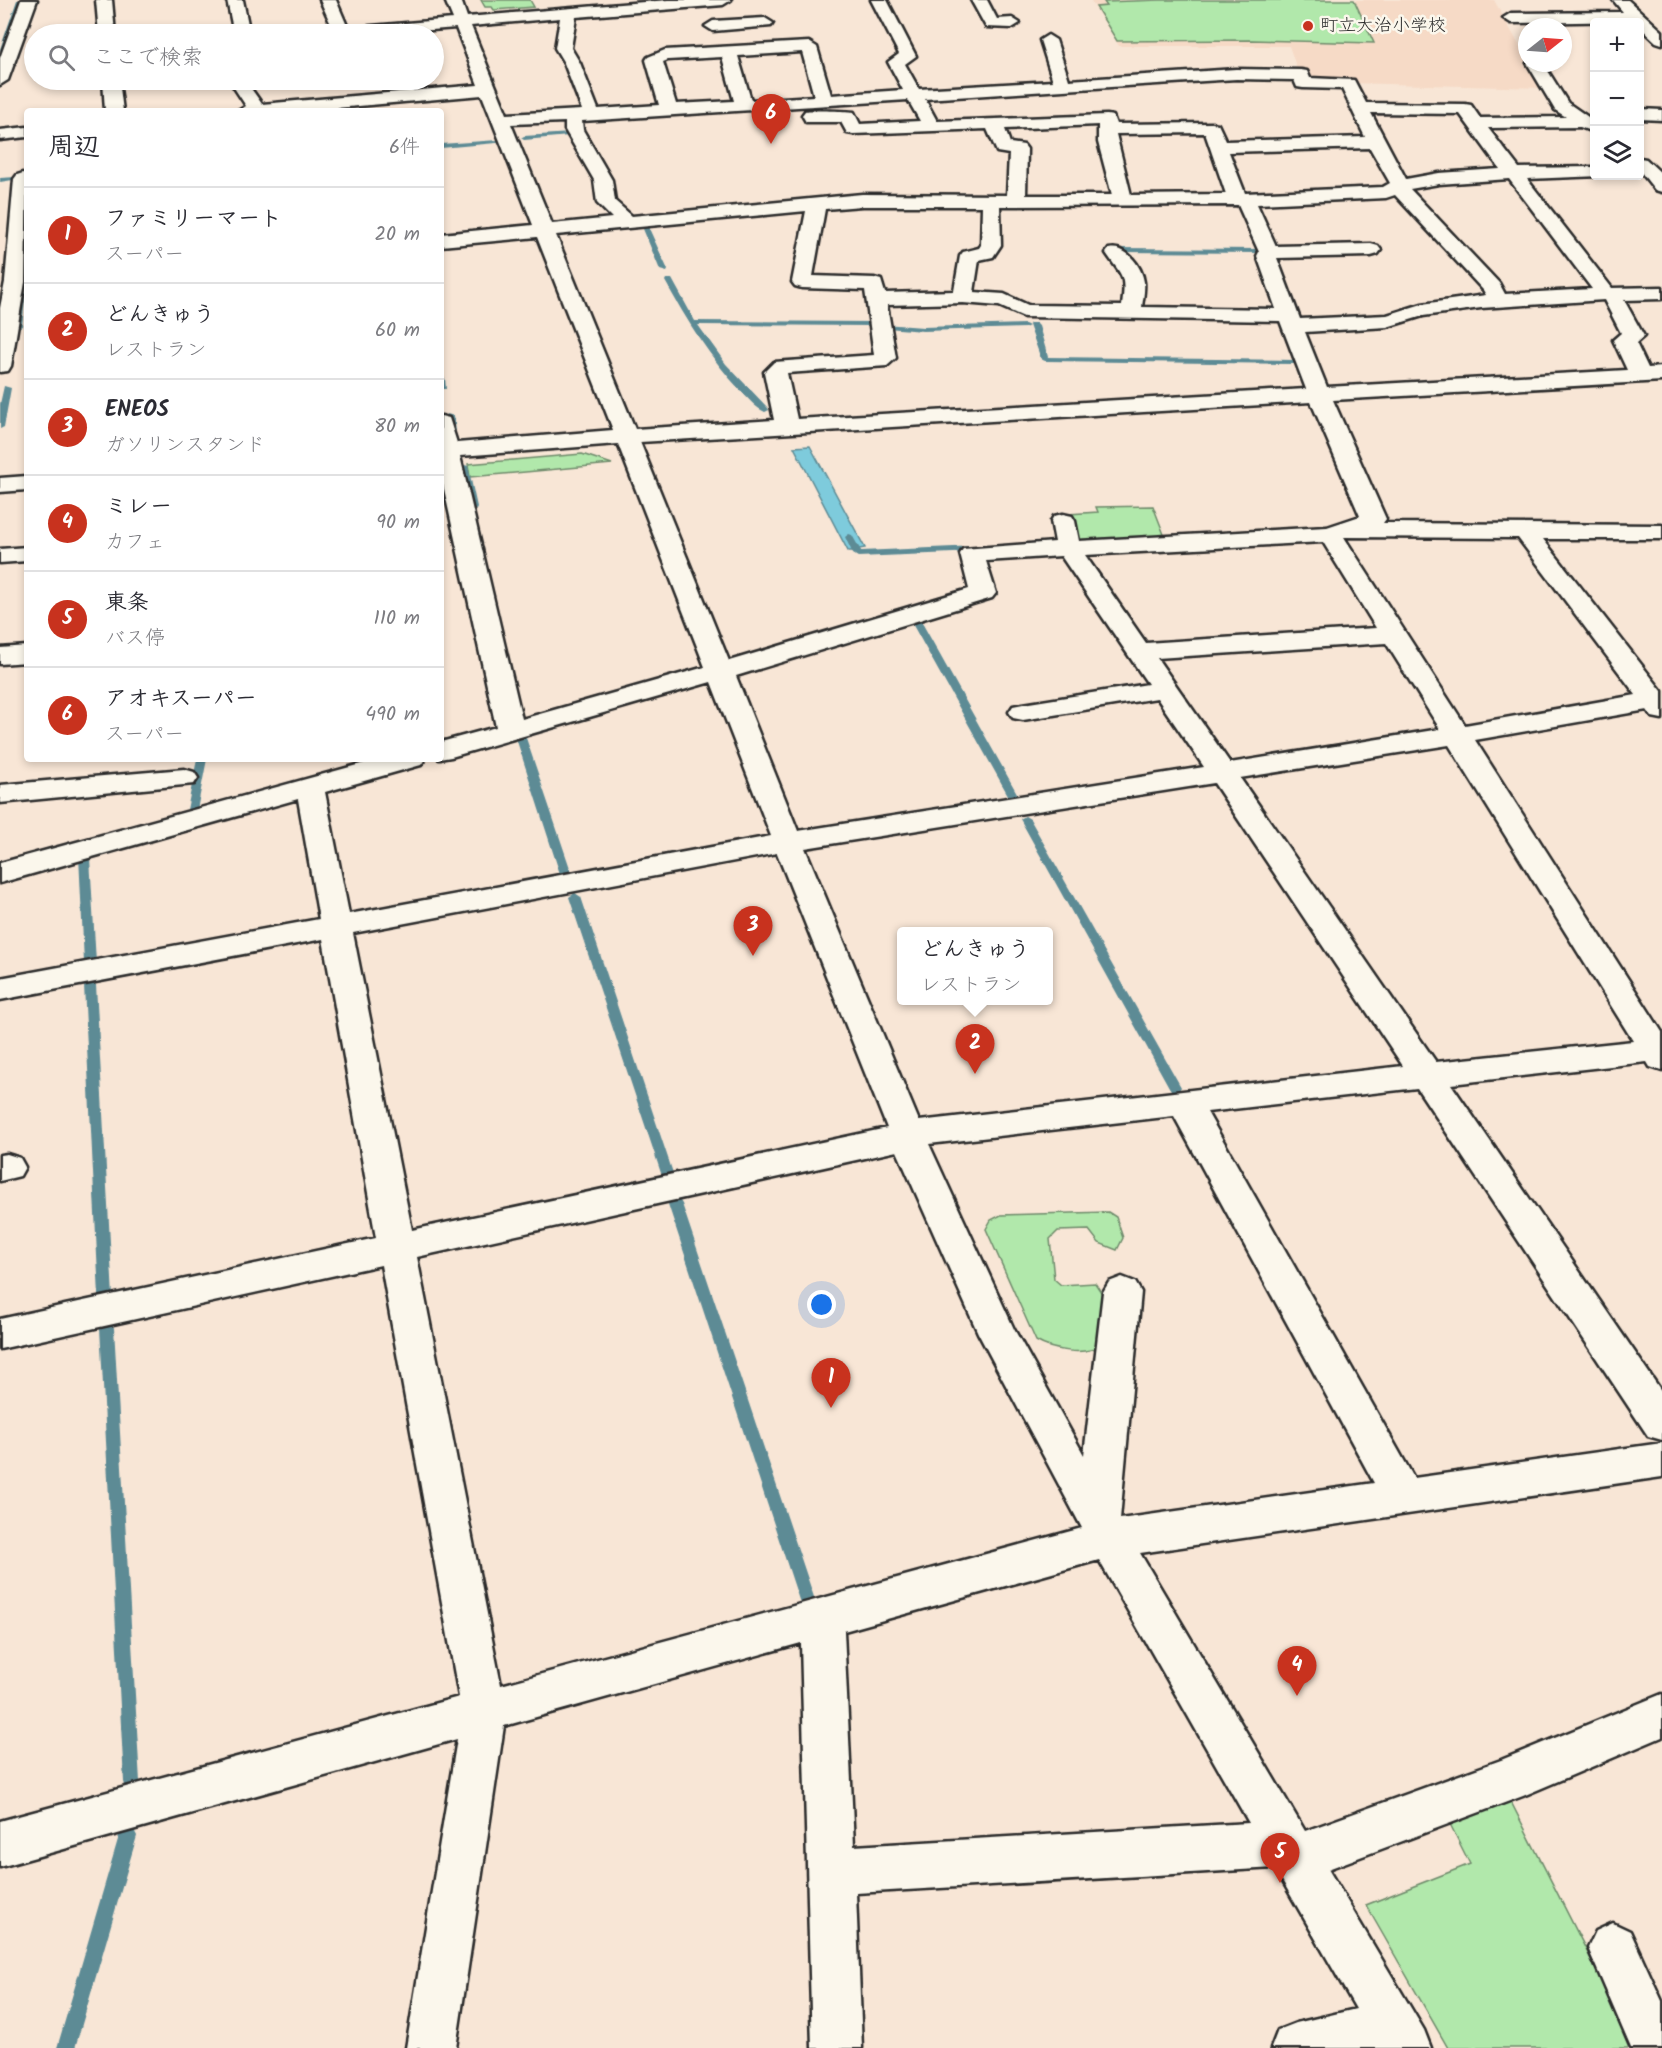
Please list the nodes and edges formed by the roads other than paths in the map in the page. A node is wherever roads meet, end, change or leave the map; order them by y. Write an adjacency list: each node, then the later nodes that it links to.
1 (29, 0): 27 (street)
2 (104, 0): 17 (street)
3 (235, 0): 18 (street)
4 (328, 0): 19 (street)
5 (723, 0): 10 (street)
6 (879, 0): 30 (street)
7 (979, 0): 16 (street)
8 (1619, 0): 14 (street)
9 (674, 2): 10 (street); 11 (street)
10 (703, 2): 21 (street)
11 (560, 9): 12 (street); 47 (street)
12 (459, 15): 20 (street); 38 (street)
13 (1662, 15): 14 (street)
14 (1636, 16): 22 (street); 24 (street)
15 (765, 23): 21 (street)
16 (1012, 23)
17 (106, 24)
18 (241, 24)
19 (339, 24)
20 (404, 24)
21 (713, 26): 25 (street)
22 (1518, 31)
23 (1048, 39): 32 (street)
24 (1662, 39)
25 (726, 51): 37 (street); 39 (street); 45 (street)
26 (24, 62): 27 (street)
27 (3, 67)
28 (922, 71): 30 (street)
29 (1540, 72): 50 (street)
30 (902, 73): 36 (street)
31 (1255, 74): 32 (street); 44 (street); 54 (street)
32 (1063, 85): 36 (street)
33 (112, 90): 41 (street)
34 (242, 90): 42 (street)
35 (358, 90): 40 (street)
36 (914, 94): 37 (street); 53 (street)
37 (817, 100): 39 (street); 53 (street)
38 (495, 104): 40 (street); 49 (street); 72 (street)
39 (744, 105): 45 (street)
40 (362, 106): 43 (street)
41 (114, 108)
42 (252, 108)
43 (319, 108)
44 (1360, 108): 51 (street); 58 (street)
45 (669, 110): 47 (street)
46 (1644, 114): 48 (street)
47 (592, 115): 49 (street)
48 (1662, 115)
49 (573, 116): 71 (street)
50 (1586, 119): 51 (street)
51 (1474, 123): 62 (street)
52 (994, 124): 53 (street); 55 (street); 68 (street)
53 (931, 126)
54 (1198, 128): 55 (street); 59 (street)
55 (1107, 129): 69 (street)
56 (24, 132): 57 (street)
57 (0, 135)
58 (1376, 142): 59 (street); 64 (street)
59 (1219, 147): 66 (street)
60 (1647, 169): 65 (street)
61 (1590, 171): 62 (street)
62 (1512, 173): 64 (street); 79 (street)
63 (23, 179): 77 (street)
64 (1399, 185): 66 (street); 82 (street)
65 (1662, 186)
66 (1241, 199): 69 (street); 75 (street)
67 (991, 200): 68 (street); 70 (street); 80 (street)
68 (1016, 200): 69 (street)
69 (1123, 201)
70 (817, 204): 71 (street); 81 (street)
71 (626, 221): 72 (street)
72 (545, 230): 73 (street); 90 (street)
73 (444, 240)
74 (1371, 250): 75 (street)
75 (1269, 252): 84 (street)
76 (1116, 253): 83 (street)
77 (14, 283): 85 (street)
78 (1662, 293): 79 (street)
79 (1608, 294): 82 (street); 87 (street)
80 (963, 297): 81 (street); 83 (street)
81 (877, 299): 89 (street)
82 (1500, 302): 84 (street)
83 (1131, 313): 84 (street)
84 (1290, 320): 88 (street)
85 (4, 326): 86 (street)
86 (0, 366)
87 (1651, 374): 88 (street)
88 (1320, 395): 89 (street); 96 (street)
89 (787, 427): 90 (street)
90 (626, 436): 91 (street); 105 (street)
91 (444, 450): 109 (street)
92 (24, 483): 93 (street)
93 (0, 485)
94 (1063, 521): 98 (street)
95 (1525, 531): 96 (street); 97 (street); 107 (street)
96 (1336, 532): 98 (street); 101 (street)
97 (1662, 532)
98 (1068, 548): 102 (street); 105 (street)
99 (24, 554): 100 (street)
100 (0, 556)
101 (1394, 635): 102 (street); 110 (street)
102 (1139, 651): 106 (street)
103 (24, 654): 104 (street)
104 (0, 656)
105 (721, 671): 109 (street); 118 (street)
106 (1165, 689): 108 (street); 114 (street)
107 (1659, 704): 110 (street)
108 (1023, 712)
109 (511, 732): 111 (street)
110 (1457, 735): 114 (street); 122 (street)
111 (444, 750)
112 (400, 762): 115 (street)
113 (185, 768): 116 (street); 117 (street)
114 (1221, 771): 118 (street); 123 (street)
115 (310, 787): 117 (street); 120 (street)
116 (0, 794)
117 (174, 823): 119 (street)
118 (788, 842): 120 (street); 125 (street)
119 (0, 873)
120 (336, 927): 121 (street); 126 (street)
121 (0, 989)
122 (1660, 1053): 123 (street)
123 (1427, 1076): 124 (street); 129 (street)
124 (1184, 1102): 125 (street); 131 (street)
125 (908, 1136): 126 (street); 132 (street)
126 (397, 1247): 128 (street); 134 (street)
127 (1122, 1292): 132 (street)
128 (0, 1334)
129 (1662, 1424)
130 (1662, 1460): 131 (street)
131 (1403, 1497): 132 (street)
132 (1103, 1528): 133 (street); 137 (street)
133 (822, 1619): 134 (street); 138 (street)
134 (484, 1712): 136 (street); 141 (street)
135 (1662, 1715): 137 (street)
136 (0, 1844)
137 (1291, 1851): 138 (street); 140 (street)
138 (830, 1871): 142 (street)
139 (1613, 1948): 144 (street)
140 (1399, 2037): 143 (street)
141 (431, 2048)
142 (837, 2048)
143 (1296, 2048)
144 (1657, 2048)

